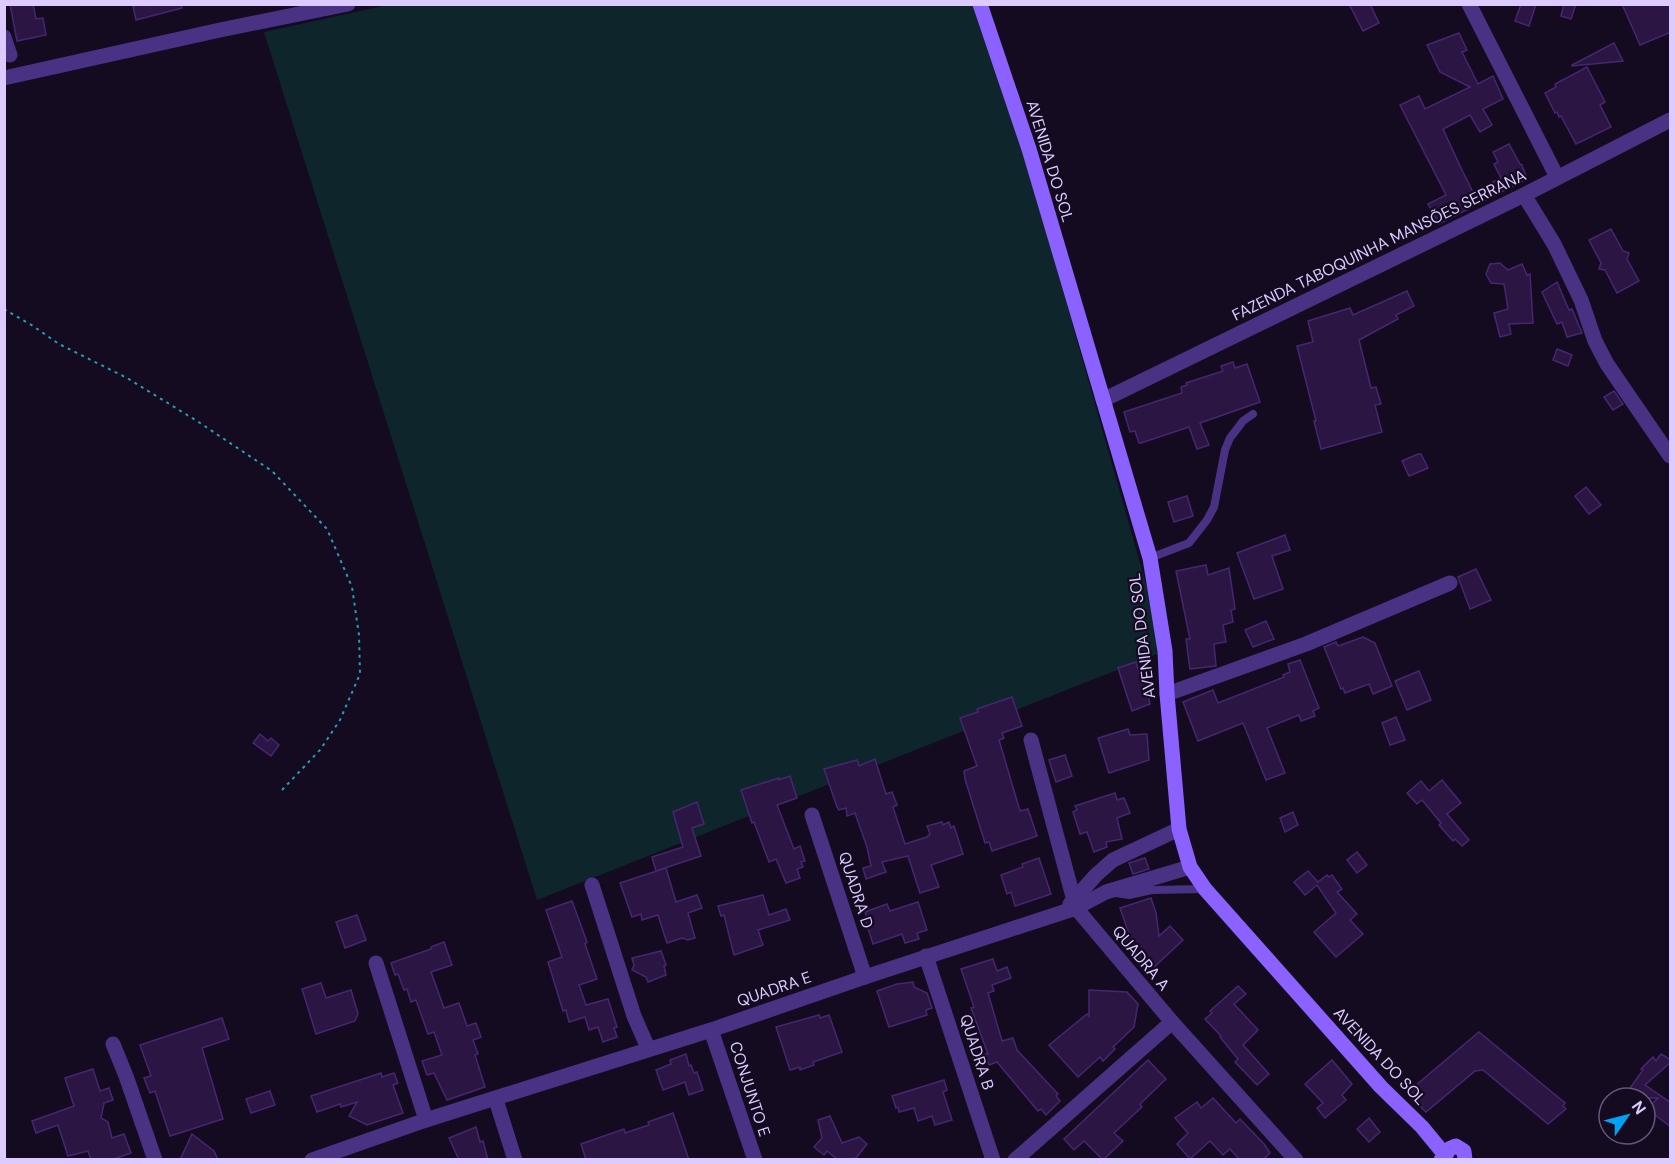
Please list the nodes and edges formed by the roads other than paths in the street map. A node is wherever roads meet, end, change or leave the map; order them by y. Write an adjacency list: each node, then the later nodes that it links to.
1 (348, 4): 6 (street)
2 (980, 4): 10 (street, AVENIDA DO SOL)
3 (1469, 4): 8 (street)
4 (4, 37): 5 (street)
5 (10, 55)
6 (4, 78)
7 (1671, 120): 8 (street, FAZENDA TABOQUINHA MANSÕES SERRANA)
8 (1557, 177): 9 (street, FAZENDA TABOQUINHA MANSÕES SERRANA)
9 (1524, 195): 10 (street, FAZENDA TABOQUINHA MANSÕES SERRANA); 12 (street)
10 (1103, 400): 13 (street, AVENIDA DO SOL)
11 (1253, 414): 13 (lane)
12 (1671, 456)
13 (1150, 558): 15 (street, AVENIDA DO SOL)
14 (1450, 583): 15 (street)
15 (1167, 694): 18 (street, AVENIDA DO SOL)
16 (1030, 740): 23 (street, QUADRA A)
17 (812, 815): 26 (street, QUADRA D)
18 (1179, 829): 19 (street, AVENIDA DO SOL); 23 (street)
19 (1190, 867): 21 (street, AVENIDA DO SOL); 22 (street, QUADRA E)
20 (592, 885): 30 (street)
21 (1205, 889): 22 (lane); 33 (street, AVENIDA DO SOL)
22 (1106, 892): 23 (street, QUADRA E)
23 (1071, 906): 24 (street, QUADRA E); 27 (street, QUADRA A)
24 (926, 956): 26 (street, QUADRA E); 38 (street, QUADRA B)
25 (376, 963): 32 (street)
26 (865, 976): 28 (street, QUADRA E)
27 (1172, 1022): 39 (street); 40 (street, QUADRA A)
28 (711, 1030): 30 (street, QUADRA E); 37 (street, CONJUNTO E)
29 (112, 1044): 34 (street)
30 (648, 1048): 31 (street, QUADRA E)
31 (496, 1100): 32 (street, QUADRA E); 36 (street)
32 (426, 1120): 35 (street, QUADRA E)
33 (1454, 1156)
34 (155, 1160)
35 (312, 1160)
36 (515, 1160)
37 (754, 1160)
38 (993, 1160)
39 (1016, 1160)
40 (1296, 1160)

